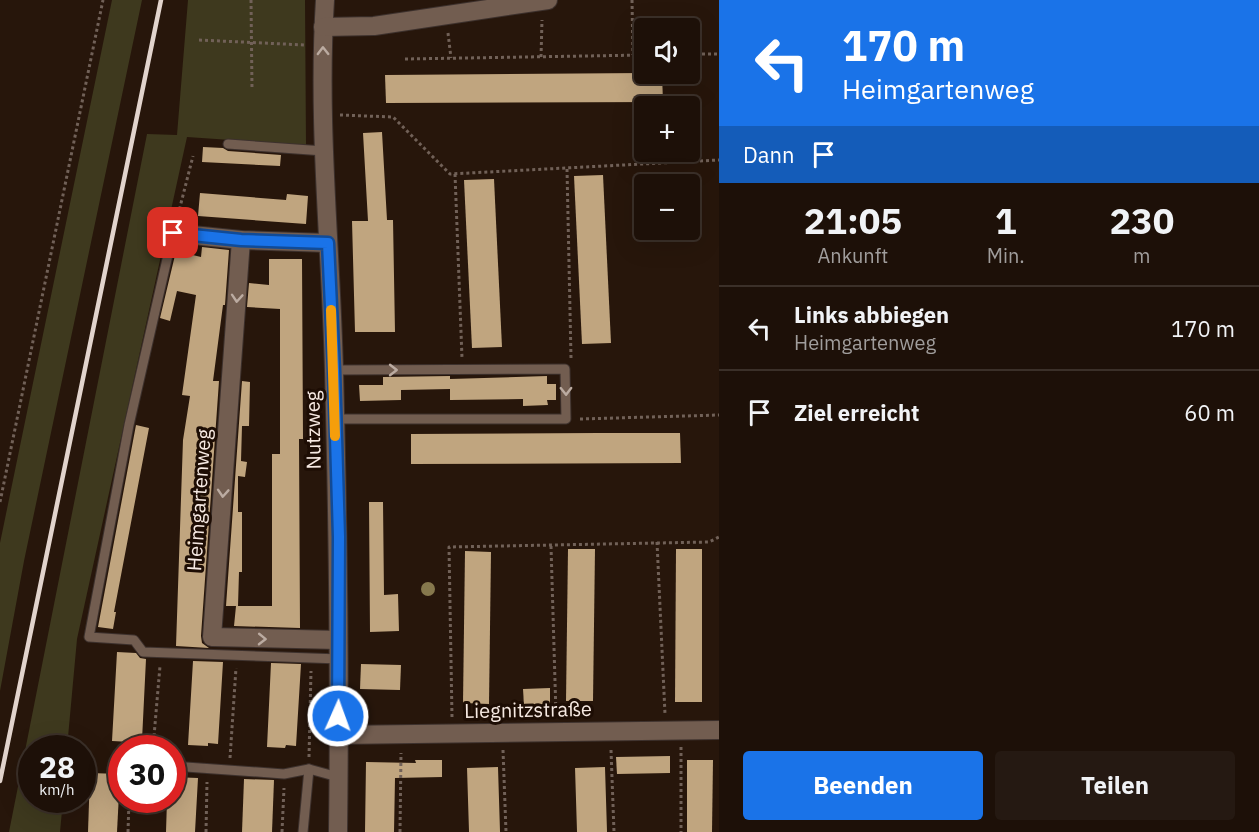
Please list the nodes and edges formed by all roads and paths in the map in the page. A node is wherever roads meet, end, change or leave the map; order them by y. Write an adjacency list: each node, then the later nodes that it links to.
1 (103, 0): 35 (path)
2 (251, 0): 10 (path)
3 (325, 0): 8 (street, Nutzweg)
4 (548, 0): 6 (street)
5 (633, 0): 14 (path)
6 (542, 1): 7 (street); 15 (path)
7 (447, 16): 8 (street); 16 (path)
8 (323, 27): 19 (street, Nutzweg, one-way to 8)
9 (199, 40): 10 (path)
10 (252, 43): 11 (path); 18 (path)
11 (305, 45)
12 (700, 54): 13 (path)
13 (719, 54)
14 (633, 56): 15 (path)
15 (541, 57): 16 (path)
16 (450, 58): 17 (path)
17 (405, 59)
18 (252, 89)
19 (324, 114): 21 (street, Nutzweg); 25 (path)
20 (228, 144): 21 (lane)
21 (324, 151): 28 (street, Nutzweg)
22 (193, 156): 26 (path)
23 (719, 160): 24 (path)
24 (567, 169): 25 (path); 30 (path)
25 (455, 174): 29 (path)
26 (173, 233): 27 (street); 40 (lane)
27 (241, 240): 28 (street); 39 (street, Heimgartenweg, one-way to 39)
28 (328, 243): 31 (street, Nutzweg)
29 (462, 369): 30 (lane); 31 (lane, one-way to 29)
30 (565, 369): 34 (lane, one-way to 34)
31 (334, 370): 33 (street, Nutzweg)
32 (719, 415): 34 (path)
33 (334, 419): 34 (lane); 39 (street, Nutzweg)
34 (566, 419)
35 (0, 502)
36 (719, 537): 37 (path)
37 (657, 542): 38 (path); 45 (path)
38 (551, 546): 46 (path); 50 (path)
39 (338, 640): 43 (street, Nutzweg)
40 (161, 652): 41 (lane); 51 (path)
41 (237, 655): 42 (lane); 56 (path)
42 (311, 657): 43 (lane); 55 (path)
43 (340, 659): 52 (street, Nutzweg)
44 (719, 730): 45 (street, Liegnitzstraße)
45 (673, 731): 47 (street, Liegnitzstraße); 68 (path)
46 (557, 732): 47 (street, Liegnitzstraße); 48 (street, Liegnitzstraße)
47 (610, 732): 67 (path)
48 (503, 733): 50 (street, Liegnitzstraße); 66 (path)
49 (401, 734): 50 (street, Liegnitzstraße); 52 (street, Liegnitzstraße); 65 (path)
50 (452, 734)
51 (154, 735)
52 (338, 735): 58 (street, Nutzweg)
53 (186, 767): 54 (lane)
54 (207, 769): 56 (lane); 61 (path)
55 (309, 769): 57 (lane); 58 (lane); 63 (lane)
56 (229, 771): 57 (lane)
57 (285, 774): 62 (path)
58 (338, 777): 64 (street, Nutzweg)
59 (129, 813): 60 (path)
60 (128, 832)
61 (206, 832)
62 (282, 832)
63 (303, 832)
64 (338, 832)
65 (400, 832)
66 (506, 832)
67 (614, 832)
68 (681, 832)

